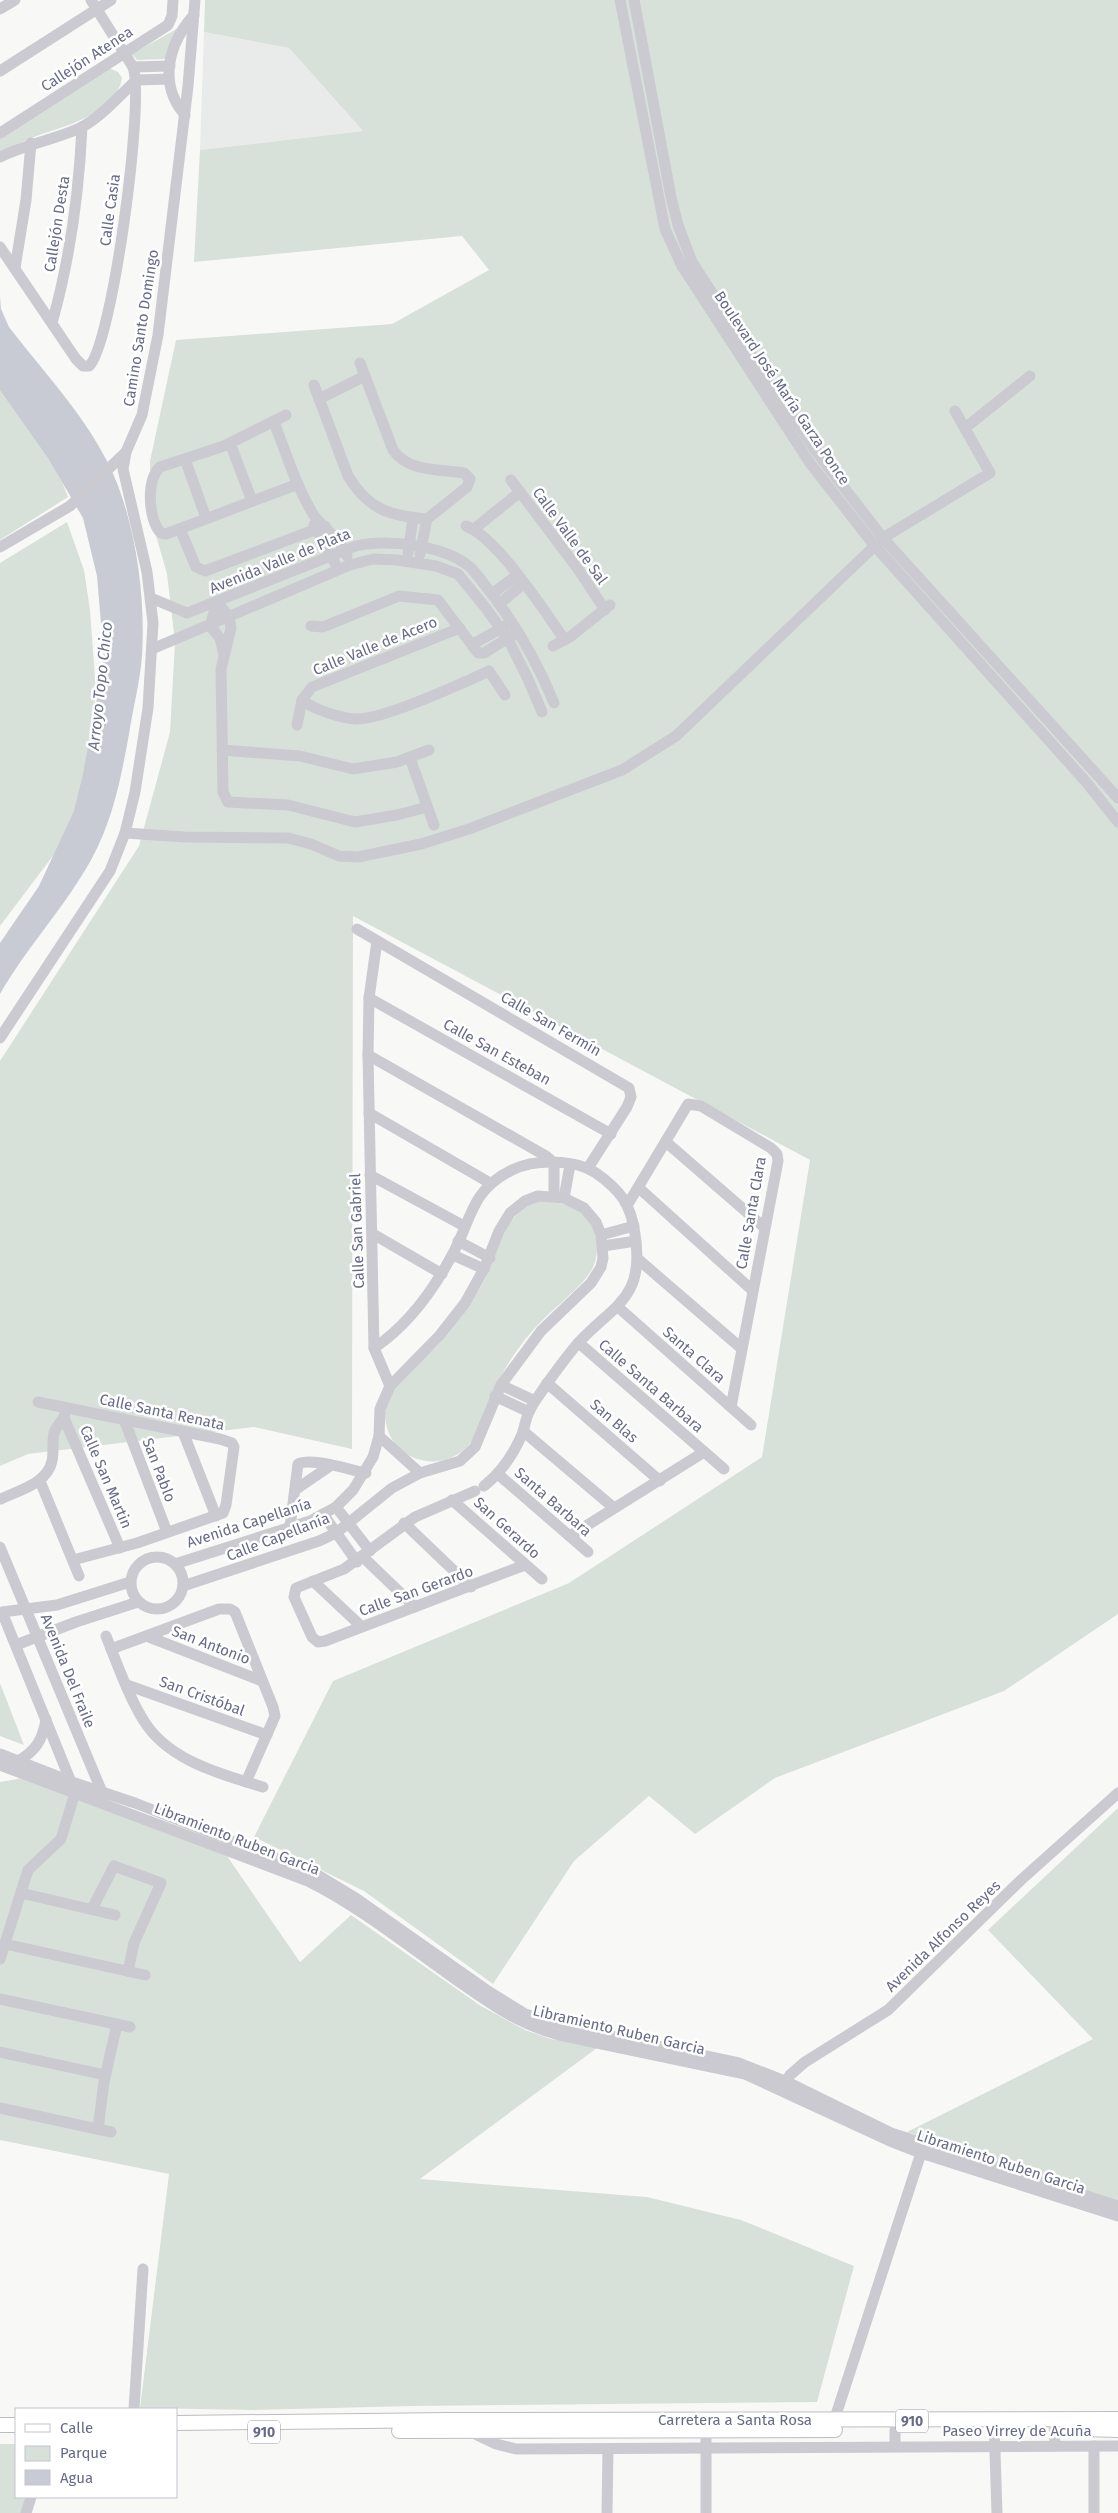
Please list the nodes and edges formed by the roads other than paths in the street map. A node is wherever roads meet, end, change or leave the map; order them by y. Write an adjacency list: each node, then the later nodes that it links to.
1 (15, 0): 8 (street)
2 (110, 0): 7 (street)
3 (173, 0): 10 (street, Callejón Atenea)
4 (195, 0): 9 (street, Camino Santo Domingo)
5 (620, 0): 45 (street, Boulevard José María Garza Ponce)
6 (634, 0): 45 (street, Boulevard José María Garza Ponce)
7 (93, 4): 10 (street, Calle Casia); 13 (street)
8 (0, 9)
9 (194, 16): 11 (street); 16 (street, Camino Santo Domingo)
10 (124, 52): 12 (street, Calle Casia); 18 (street, Callejón Atenea)
11 (170, 66): 12 (street); 14 (street)
12 (133, 67): 15 (street, Calle Casia)
13 (0, 71)
14 (169, 79): 15 (street); 16 (street)
15 (137, 80): 17 (street); 23 (street, Calle Casia)
16 (185, 115): 34 (street, Camino Santo Domingo)
17 (82, 127): 19 (street); 23 (street, Callejón Desta)
18 (0, 133)
19 (31, 143): 20 (street); 22 (street)
20 (0, 157)
21 (0, 247): 22 (street)
22 (15, 268): 23 (street)
23 (52, 324)
24 (360, 363): 25 (street)
25 (365, 376): 28 (street); 42 (street)
26 (1030, 376): 32 (street)
27 (314, 385): 28 (street)
28 (320, 399): 41 (street)
29 (956, 410): 32 (street)
30 (286, 415): 31 (street)
31 (274, 422): 33 (street); 37 (street)
32 (965, 428): 45 (street)
33 (230, 443): 35 (street); 39 (street)
34 (126, 452): 47 (street); 55 (street, Camino Santo Domingo)
35 (184, 459): 40 (street); 43 (street)
36 (511, 480): 38 (street, Calle Valle de Sal)
37 (298, 484): 39 (street); 44 (street)
38 (520, 492): 54 (street); 67 (street, Calle Valle de Sal)
39 (252, 501): 40 (street)
40 (206, 518): 43 (street)
41 (413, 518): 42 (street); 46 (street)
42 (427, 519): 48 (street)
43 (180, 528): 44 (street)
44 (320, 528): 49 (street); 50 (street)
45 (879, 541): 82 (street, Boulevard José María Garza Ponce); 84 (street, Boulevard José María Garza Ponce); 86 (street)
46 (409, 545): 48 (street, Avenida Valle de Plata); 49 (street, Avenida Valle de Plata); 51 (street)
47 (0, 547)
48 (421, 547): 51 (street); 56 (street, Avenida Valle de Plata)
49 (345, 551): 50 (street, Avenida Valle de Plata); 52 (street)
50 (332, 556): 53 (street); 57 (street, Avenida Valle de Plata)
51 (412, 562): 52 (street, Avenida Valle de Plata); 58 (street, Avenida Valle de Plata)
52 (350, 565): 53 (street, Avenida Valle de Plata)
53 (338, 570): 59 (street, Avenida Valle de Plata)
54 (520, 580): 56 (street); 67 (street)
55 (151, 598): 57 (street, Avenida Valle de Plata); 70 (street, Camino Santo Domingo)
56 (496, 599): 58 (street); 60 (street, Avenida Valle de Plata)
57 (217, 602): 59 (street); 61 (street)
58 (485, 607): 64 (street, Avenida Valle de Plata)
59 (229, 617): 61 (street, Avenida Valle de Plata); 71 (street)
60 (512, 622): 64 (street); 65 (street, Avenida Valle de Plata)
61 (210, 626): 70 (street, Avenida Valle de Plata); 71 (street)
62 (311, 626): 63 (street)
63 (460, 628): 68 (street); 75 (street, Calle Valle de Acero)
64 (500, 628): 66 (street, Avenida Valle de Plata); 68 (street)
65 (519, 632): 66 (street); 72 (street, Avenida Valle de Plata)
66 (508, 639): 68 (street); 73 (street, Avenida Valle de Plata)
67 (565, 640): 69 (street)
68 (473, 644)
69 (553, 646)
70 (152, 649): 86 (street, Camino Santo Domingo)
71 (224, 655): 79 (street)
72 (542, 672): 73 (street); 76 (street, Avenida Valle de Plata)
73 (528, 679): 77 (street, Avenida Valle de Plata)
74 (505, 695): 75 (street)
75 (302, 700): 78 (street)
76 (554, 703)
77 (542, 712)
78 (297, 725)
79 (222, 750): 81 (street); 83 (street)
80 (429, 750): 81 (street)
81 (410, 758): 83 (street)
82 (1118, 798)
83 (427, 807): 85 (street)
84 (1118, 822)
85 (434, 825)
86 (125, 834): 90 (street, Camino Santo Domingo)
87 (357, 929): 88 (street, Calle San Fermín)
88 (377, 941): 89 (street); 93 (street, Calle San Fermín)
89 (369, 998): 91 (street); 93 (street, Calle San Esteban)
90 (0, 1038)
91 (368, 1055): 92 (street, Calle San Gabriel); 95 (street)
92 (368, 1113): 98 (street, Calle San Gabriel); 99 (street)
93 (611, 1134): 97 (street, Calle San Fermín)
94 (666, 1142): 100 (street, Calle Santa Clara); 105 (street); 105 (street, Calle Santa Clara)
95 (554, 1163): 96 (street); 99 (street); 101 (street)
96 (570, 1165): 97 (street); 101 (street)
97 (588, 1168): 102 (street, Calle Santa Barbara)
98 (370, 1175): 103 (street); 106 (street, Calle San Gabriel)
99 (490, 1183): 103 (street)
100 (639, 1188): 102 (street, Calle Santa Clara); 115 (street)
101 (559, 1197): 109 (street); 111 (street, Avenida Capellanía)
102 (628, 1204): 104 (street, Calle Santa Barbara)
103 (464, 1226): 108 (street)
104 (634, 1226): 107 (street, Calle Santa Barbara); 109 (street)
105 (764, 1227): 115 (street, Calle Santa Clara)
106 (373, 1234): 114 (street); 118 (street, Calle San Gabriel)
107 (636, 1240): 109 (street); 112 (street, Calle Santa Barbara)
108 (458, 1241): 110 (street); 111 (street)
109 (602, 1241): 121 (street, Calle Capellanía)
110 (453, 1255): 113 (street); 114 (street)
111 (490, 1258): 113 (street, Avenida Capellanía)
112 (638, 1260): 116 (street, Calle Santa Barbara); 119 (street)
113 (484, 1269): 122 (street, Avenida Capellanía)
114 (442, 1274): 118 (street)
115 (752, 1290): 119 (street, Calle Santa Clara)
116 (618, 1307): 117 (street, Calle Santa Barbara); 126 (street, Santa Clara)
117 (578, 1343): 120 (street, Calle Santa Barbara); 134 (street, Calle Santa Barbara)
118 (374, 1348): 122 (street, Calle San Gabriel)
119 (741, 1348): 126 (street, Calle Santa Clara)
120 (547, 1383): 124 (street, Calle Santa Barbara); 141 (street, San Blas)
121 (501, 1385): 123 (street, Calle Capellanía); 124 (street)
122 (390, 1386): 133 (street, Avenida Capellanía)
123 (495, 1396): 128 (street); 138 (street, Calle Capellanía)
124 (535, 1401): 128 (street, Calle Santa Barbara)
125 (38, 1402): 127 (street, Calle Santa Renata)
126 (731, 1407): 130 (street, Santa Clara)
127 (65, 1412): 129 (street, Calle Santa Renata); 140 (street); 158 (street, Calle San Martin)
128 (529, 1412): 131 (street, Calle Santa Barbara)
129 (124, 1419): 132 (street, Calle Santa Renata); 152 (street, San Pablo)
130 (751, 1425)
131 (523, 1431): 139 (street, Calle Santa Barbara); 146 (street)
132 (183, 1432): 148 (street); 148 (street, Calle Santa Renata)
133 (379, 1436): 137 (street, Avenida Capellanía); 138 (street)
134 (704, 1452): 136 (street, Calle Santa Barbara); 141 (street, Calle Santa Barbara)
135 (330, 1466): 137 (street); 142 (street); 142 (street)
136 (724, 1469)
137 (366, 1473): 145 (street, Avenida Capellanía)
138 (420, 1473): 149 (street, Calle Capellanía)
139 (499, 1474): 144 (street, Calle Santa Barbara); 154 (street, Santa Barbara)
140 (40, 1481): 143 (street); 162 (street)
141 (660, 1481): 146 (street, Calle Santa Barbara)
142 (295, 1490): 151 (street)
143 (0, 1499)
144 (452, 1500): 150 (street); 164 (street, San Gerardo)
145 (336, 1507): 147 (street, Avenida Capellanía); 149 (street)
146 (614, 1508): 154 (street, Calle Santa Barbara)
147 (323, 1514): 151 (street, Avenida Capellanía); 153 (street)
148 (216, 1516): 152 (street)
149 (349, 1523): 153 (street, Calle Capellanía); 160 (street)
150 (404, 1524): 160 (street); 170 (street)
151 (290, 1527): 163 (street, Avenida Capellanía)
152 (167, 1532): 155 (street)
153 (336, 1533): 160 (street); 169 (street, Calle Capellanía)
154 (570, 1536): 159 (street, Santa Barbara)
155 (152, 1538): 156 (street); 161 (street)
156 (137, 1543): 158 (street); 161 (street)
157 (0, 1547): 175 (street, Avenida Del Fraile)
158 (120, 1548): 162 (street)
159 (588, 1552)
160 (363, 1557): 167 (street); 174 (street)
161 (148, 1559): 163 (street); 168 (street)
162 (73, 1560): 165 (street)
163 (175, 1564): 169 (street)
164 (525, 1565): 166 (street, San Gerardo); 170 (street, Calle San Gerardo)
165 (79, 1576)
166 (542, 1579)
167 (313, 1581): 179 (street); 179 (street, Calle San Gerardo)
168 (130, 1582): 171 (street); 172 (street)
169 (183, 1586): 173 (street)
170 (471, 1587): 174 (street, Calle San Gerardo)
171 (69, 1602): 175 (street); 177 (street)
172 (138, 1602): 176 (street); 177 (street)
173 (170, 1606): 176 (street); 178 (street)
174 (415, 1607): 179 (street, Calle San Gerardo)
175 (27, 1610): 181 (street, Avenida Del Fraile); 183 (street)
176 (158, 1610): 178 (street)
177 (76, 1622): 181 (street)
178 (173, 1627): 182 (street); 185 (street)
179 (362, 1627)
180 (106, 1636): 184 (street)
181 (38, 1637): 183 (street); 188 (street, Avenida Del Fraile)
182 (149, 1637): 184 (street); 185 (street, San Antonio)
183 (16, 1645): 187 (street)
184 (111, 1649): 186 (street)
185 (262, 1681): 189 (street)
186 (127, 1685): 189 (street, San Cristóbal); 194 (street)
187 (46, 1717): 190 (street); 192 (street)
188 (78, 1735): 190 (street); 197 (street, Avenida Del Fraile)
189 (267, 1735): 194 (street)
190 (57, 1744): 195 (street)
191 (0, 1754): 192 (street, Libramiento Ruben Garcia)
192 (18, 1761): 195 (street, Libramiento Ruben Garcia)
193 (2, 1766): 195 (street, Libramiento Ruben Garcia)
194 (246, 1782): 196 (street)
195 (73, 1788): 197 (street, Libramiento Ruben Garcia); 199 (street, Libramiento Ruben Garcia); 200 (street)
196 (263, 1788)
197 (102, 1793): 199 (street, Avenida Del Fraile); 212 (street, Libramiento Ruben Garcia)
198 (1118, 1793): 212 (street, Avenida Alfonso Reyes)
199 (108, 1806): 212 (street, Libramiento Ruben Garcia)
200 (21, 1893): 201 (street); 203 (street)
201 (92, 1910): 202 (street); 205 (street)
202 (115, 1915)
203 (5, 1944): 204 (street); 205 (street)
204 (0, 1960)
205 (128, 1971): 206 (street)
206 (145, 1975)
207 (0, 1999): 208 (street)
208 (116, 2024): 209 (street); 211 (street)
209 (130, 2027)
210 (0, 2052): 211 (street)
211 (105, 2075): 214 (street)
212 (783, 2085): 216 (street, Libramiento Ruben Garcia); 217 (street, Libramiento Ruben Garcia)
213 (0, 2108): 214 (street)
214 (98, 2129): 215 (street)
215 (112, 2132)
216 (921, 2153): 218 (street, Libramiento Ruben Garcia); 222 (street)
217 (1118, 2206)
218 (1118, 2216)
219 (143, 2269): 220 (street)
220 (134, 2408)
221 (1118, 2420): 228 (main road, Carretera a Santa Rosa / 910)
222 (834, 2421): 226 (main road, Carretera a Santa Rosa / 910); 227 (main road, Carretera a Santa Rosa / 910)
223 (178, 2423): 229 (main road, 910)
224 (0, 2425): 225 (main road)
225 (15, 2425)
226 (706, 2425): 229 (main road, Carretera a Santa Rosa / 910); 230 (main road, Carretera a Santa Rosa / 910); 233 (main road, Carretera a Santa Rosa / 910); 242 (street)
227 (995, 2425): 228 (main road, Carretera a Santa Rosa / 910); 231 (main road, Carretera a Santa Rosa / 910); 238 (street)
228 (1054, 2425): 232 (main road, Carretera a Santa Rosa / 910); 239 (street)
229 (352, 2427): 233 (main road, Carretera a Santa Rosa / 910); 234 (main road, 910)
230 (800, 2430): 231 (main road, Carretera a Santa Rosa / 910); 243 (street)
231 (895, 2430): 237 (street)
232 (1118, 2430)
233 (469, 2431): 244 (street, Paseo Virrey de Acuña)
234 (178, 2432)
235 (0, 2434): 236 (main road)
236 (15, 2434)
237 (895, 2446): 238 (street, Paseo Virrey de Acuña); 243 (street, Paseo Virrey de Acuña)
238 (995, 2446): 239 (street, Paseo Virrey de Acuña); 249 (street)
239 (1055, 2446): 240 (street, Paseo Virrey de Acuña)
240 (1094, 2446): 241 (street, Paseo Virrey de Acuña); 250 (street)
241 (1118, 2446)
242 (707, 2447): 243 (street, Paseo Virrey de Acuña); 244 (street, Paseo Virrey de Acuña); 248 (street)
243 (801, 2447)
244 (608, 2448): 247 (street)
245 (31, 2498): 246 (street)
246 (26, 2513)
247 (607, 2513)
248 (706, 2513)
249 (997, 2513)
250 (1094, 2513)

